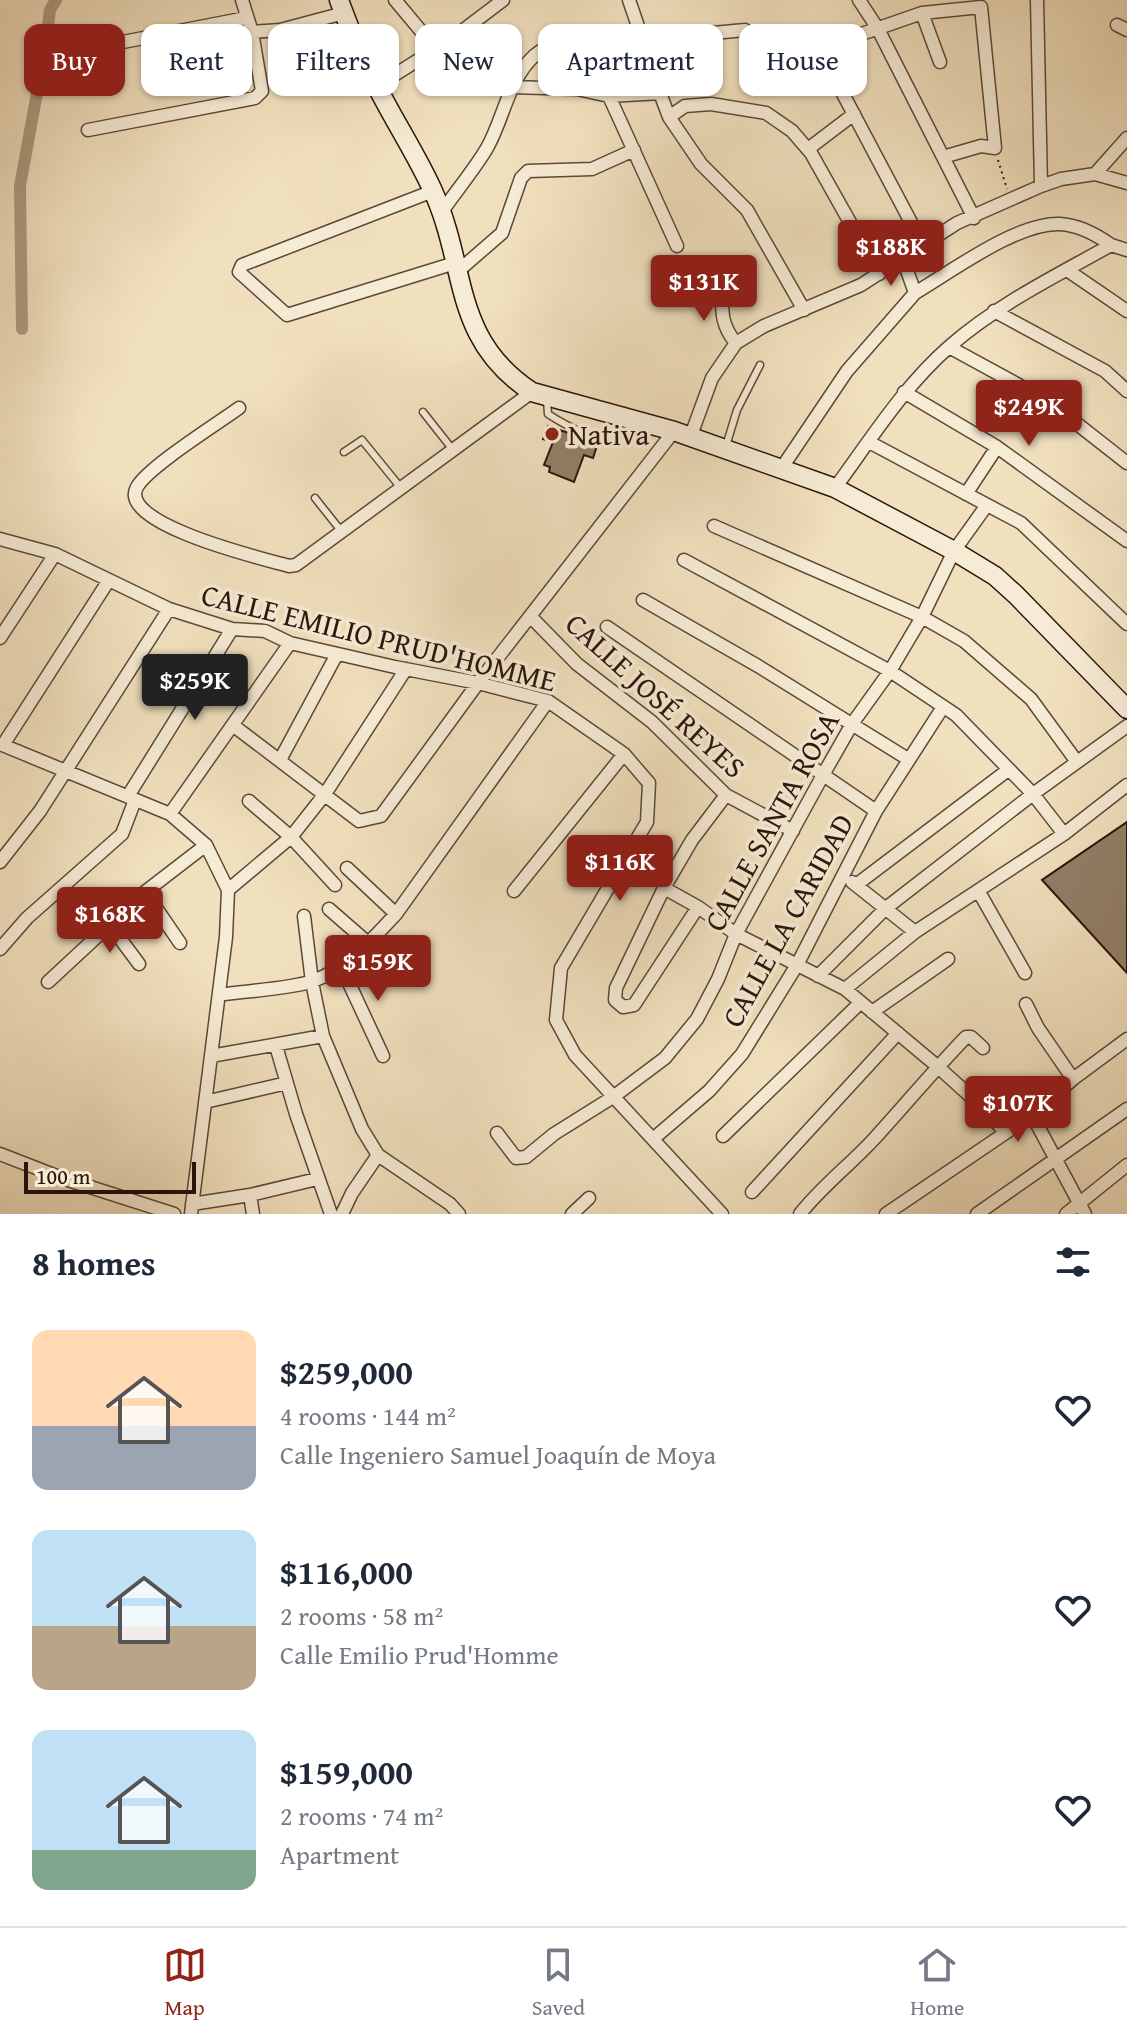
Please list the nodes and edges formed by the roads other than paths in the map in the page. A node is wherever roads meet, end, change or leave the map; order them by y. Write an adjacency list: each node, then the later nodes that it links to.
1 (242, 0): 9 (street)
2 (395, 0): 11 (street)
3 (503, 0): 12 (street)
4 (629, 0): 13 (street)
5 (859, 0): 14 (street)
6 (1037, 0): 33 (street)
7 (342, 7): 15 (street)
8 (922, 13): 14 (street); 18 (street); 30 (street)
9 (246, 18): 10 (street); 16 (street)
10 (249, 24)
11 (415, 24)
12 (470, 24)
13 (637, 24)
14 (878, 29): 24 (street); 30 (street)
15 (252, 32): 26 (street)
16 (125, 42)
17 (538, 54): 19 (street)
18 (940, 62)
19 (522, 74)
20 (382, 96): 34 (main road)
21 (508, 96): 35 (street)
22 (609, 96): 29 (street)
23 (661, 96): 25 (street)
24 (854, 114): 28 (street); 37 (street)
25 (669, 117): 28 (street); 47 (street)
26 (88, 130)
27 (1127, 138): 31 (street)
28 (808, 149): 44 (street)
29 (634, 150): 39 (street); 42 (street)
30 (943, 157): 36 (street)
31 (1095, 174): 32 (street); 33 (street)
32 (1127, 183)
33 (1041, 186): 36 (street)
34 (433, 191): 35 (main road); 42 (street)
35 (441, 213): 42 (main road)
36 (974, 218): 37 (street)
37 (923, 245): 41 (street)
38 (1111, 245): 40 (street); 43 (street); 46 (street)
39 (677, 246)
40 (1127, 250)
41 (903, 259): 44 (street); 46 (street)
42 (456, 268): 55 (main road)
43 (1067, 270): 48 (street); 49 (street)
44 (879, 274): 47 (street)
45 (722, 286): 50 (street)
46 (915, 293): 66 (street)
47 (804, 310): 50 (street)
48 (994, 311): 51 (street); 53 (street)
49 (1127, 311)
50 (736, 343): 59 (street)
51 (949, 347): 54 (street); 65 (street)
52 (760, 365): 62 (lane)
53 (1127, 391)
54 (904, 392): 60 (street); 61 (street)
55 (540, 394): 58 (main road); 58 (lane); 63 (street)
56 (239, 408): 73 (street)
57 (423, 412): 63 (lane)
58 (641, 421): 59 (main road)
59 (682, 434): 62 (main road); 82 (street)
60 (869, 442): 67 (street); 69 (street)
61 (997, 447): 69 (street); 75 (street)
62 (725, 450): 66 (main road)
63 (453, 451): 68 (street)
64 (344, 452): 68 (lane)
65 (1127, 463)
66 (781, 469): 67 (main road)
67 (835, 488): 76 (main road)
68 (402, 489): 73 (street)
69 (966, 494): 71 (street)
70 (315, 498): 73 (lane)
71 (987, 505): 76 (street, CALLE SANTA ROSA); 84 (street)
72 (714, 526): 83 (street)
73 (342, 532)
74 (0, 539): 77 (street, CALLE EMILIO PRUD'HOMME)
75 (1127, 541)
76 (954, 551): 83 (street, CALLE SANTA ROSA); 95 (main road)
77 (55, 554): 79 (street, CALLE EMILIO PRUD'HOMME); 87 (street)
78 (684, 560): 91 (street)
79 (109, 580): 81 (street, CALLE EMILIO PRUD'HOMME); 99 (street)
80 (643, 600): 96 (street)
81 (169, 609): 86 (street, CALLE EMILIO PRUD'HOMME); 104 (street)
82 (530, 616): 92 (street); 110 (street, CALLE JOSÉ REYES)
83 (922, 617): 91 (street, CALLE SANTA ROSA); 103 (street)
84 (1127, 624)
85 (607, 627): 106 (street)
86 (232, 629): 88 (street, CALLE EMILIO PRUD'HOMME); 111 (street)
87 (0, 638)
88 (290, 643): 89 (street, CALLE EMILIO PRUD'HOMME); 97 (street)
89 (337, 654): 90 (street, CALLE EMILIO PRUD'HOMME); 102 (street)
90 (406, 669): 92 (street, CALLE EMILIO PRUD'HOMME); 108 (street)
91 (890, 671): 94 (street); 96 (street, CALLE SANTA ROSA)
92 (478, 683): 93 (street, CALLE EMILIO PRUD'HOMME); 108 (street)
93 (548, 701): 100 (street, CALLE EMILIO PRUD'HOMME); 132 (street)
94 (943, 707): 101 (street, CALLE LA CARIDAD); 105 (street)
95 (1127, 709)
96 (852, 724): 101 (street); 106 (street, CALLE SANTA ROSA)
97 (234, 726): 102 (street); 114 (street)
98 (1127, 726): 103 (street)
99 (2, 744): 104 (street)
100 (624, 754): 126 (street); 163 (street, CALLE EMILIO PRUD'HOMME)
101 (908, 759): 113 (street, CALLE LA CARIDAD)
102 (280, 760): 108 (street)
103 (1077, 762): 109 (street)
104 (64, 769): 111 (street); 119 (street)
105 (1008, 770): 109 (street); 123 (street)
106 (823, 775): 113 (street); 115 (street, CALLE SANTA ROSA)
107 (1127, 785): 116 (street)
108 (325, 794): 117 (street)
109 (1033, 794): 116 (street); 130 (street)
110 (726, 795): 115 (street, CALLE JOSÉ REYES); 124 (street)
111 (132, 798): 114 (street); 139 (street)
112 (249, 801): 117 (street)
113 (876, 811): 121 (street, CALLE LA CARIDAD)
114 (170, 814): 118 (street)
115 (793, 831): 136 (street, CALLE SANTA ROSA)
116 (1064, 834): 128 (street)
117 (291, 837): 122 (street); 125 (street)
118 (206, 845): 125 (street); 127 (street)
119 (0, 862)
120 (347, 868): 132 (street)
121 (844, 875): 123 (street); 142 (street, CALLE LA CARIDAD)
122 (335, 885)
123 (856, 885): 130 (street)
124 (664, 888): 129 (street); 129 (street)
125 (228, 890): 149 (street)
126 (514, 891)
127 (145, 892): 134 (street); 137 (street)
128 (979, 892): 135 (street); 144 (street)
129 (698, 907): 136 (street)
130 (886, 908): 135 (street); 145 (street)
131 (329, 909): 138 (street)
132 (396, 914): 138 (street)
133 (304, 916): 147 (street)
134 (110, 925): 141 (street); 146 (street)
135 (915, 932): 148 (street)
136 (736, 934): 142 (street); 163 (street, CALLE SANTA ROSA)
137 (180, 943)
138 (368, 943): 143 (street)
139 (0, 949)
140 (948, 959): 152 (street)
141 (139, 964)
142 (797, 965): 145 (street); 170 (street, CALLE LA CARIDAD)
143 (341, 966): 147 (street); 159 (street)
144 (1025, 973)
145 (818, 976): 148 (street)
146 (48, 982)
147 (312, 982): 149 (street); 154 (street)
148 (845, 989): 150 (street)
149 (219, 995): 158 (street)
150 (860, 1003): 152 (street); 169 (street)
151 (1026, 1004): 161 (street)
152 (872, 1012): 153 (street)
153 (898, 1033): 160 (street); 176 (street)
154 (323, 1036): 156 (street); 172 (street)
155 (1126, 1040): 161 (street)
156 (276, 1046): 158 (street); 162 (street)
157 (983, 1048): 160 (street)
158 (211, 1056): 164 (street)
159 (383, 1056)
160 (937, 1066): 167 (street); 188 (street)
161 (1073, 1079): 166 (street)
162 (287, 1083): 164 (street); 175 (street)
163 (613, 1097): 168 (street, CALLE SANTA ROSA); 170 (street, CALLE EMILIO PRUD'HOMME)
164 (205, 1102): 179 (street)
165 (1127, 1109): 173 (street)
166 (1032, 1115): 167 (street); 173 (street)
167 (1004, 1131): 189 (street)
168 (497, 1133)
169 (723, 1136)
170 (653, 1139): 187 (street, CALLE EMILIO PRUD'HOMME)
171 (0, 1154): 181 (street)
172 (378, 1155): 184 (street); 185 (street)
173 (1055, 1157): 180 (street); 190 (street)
174 (1127, 1165): 180 (street)
175 (317, 1179): 177 (street); 183 (street)
176 (752, 1192)
177 (250, 1195): 179 (street); 182 (street)
178 (589, 1198): 186 (street)
179 (192, 1209)
180 (1083, 1209): 191 (street)
181 (174, 1214)
182 (253, 1214)
183 (331, 1214)
184 (342, 1214)
185 (459, 1214)
186 (572, 1214)
187 (722, 1214)
188 (800, 1214)
189 (886, 1214)
190 (977, 1214)
191 (1066, 1214)

